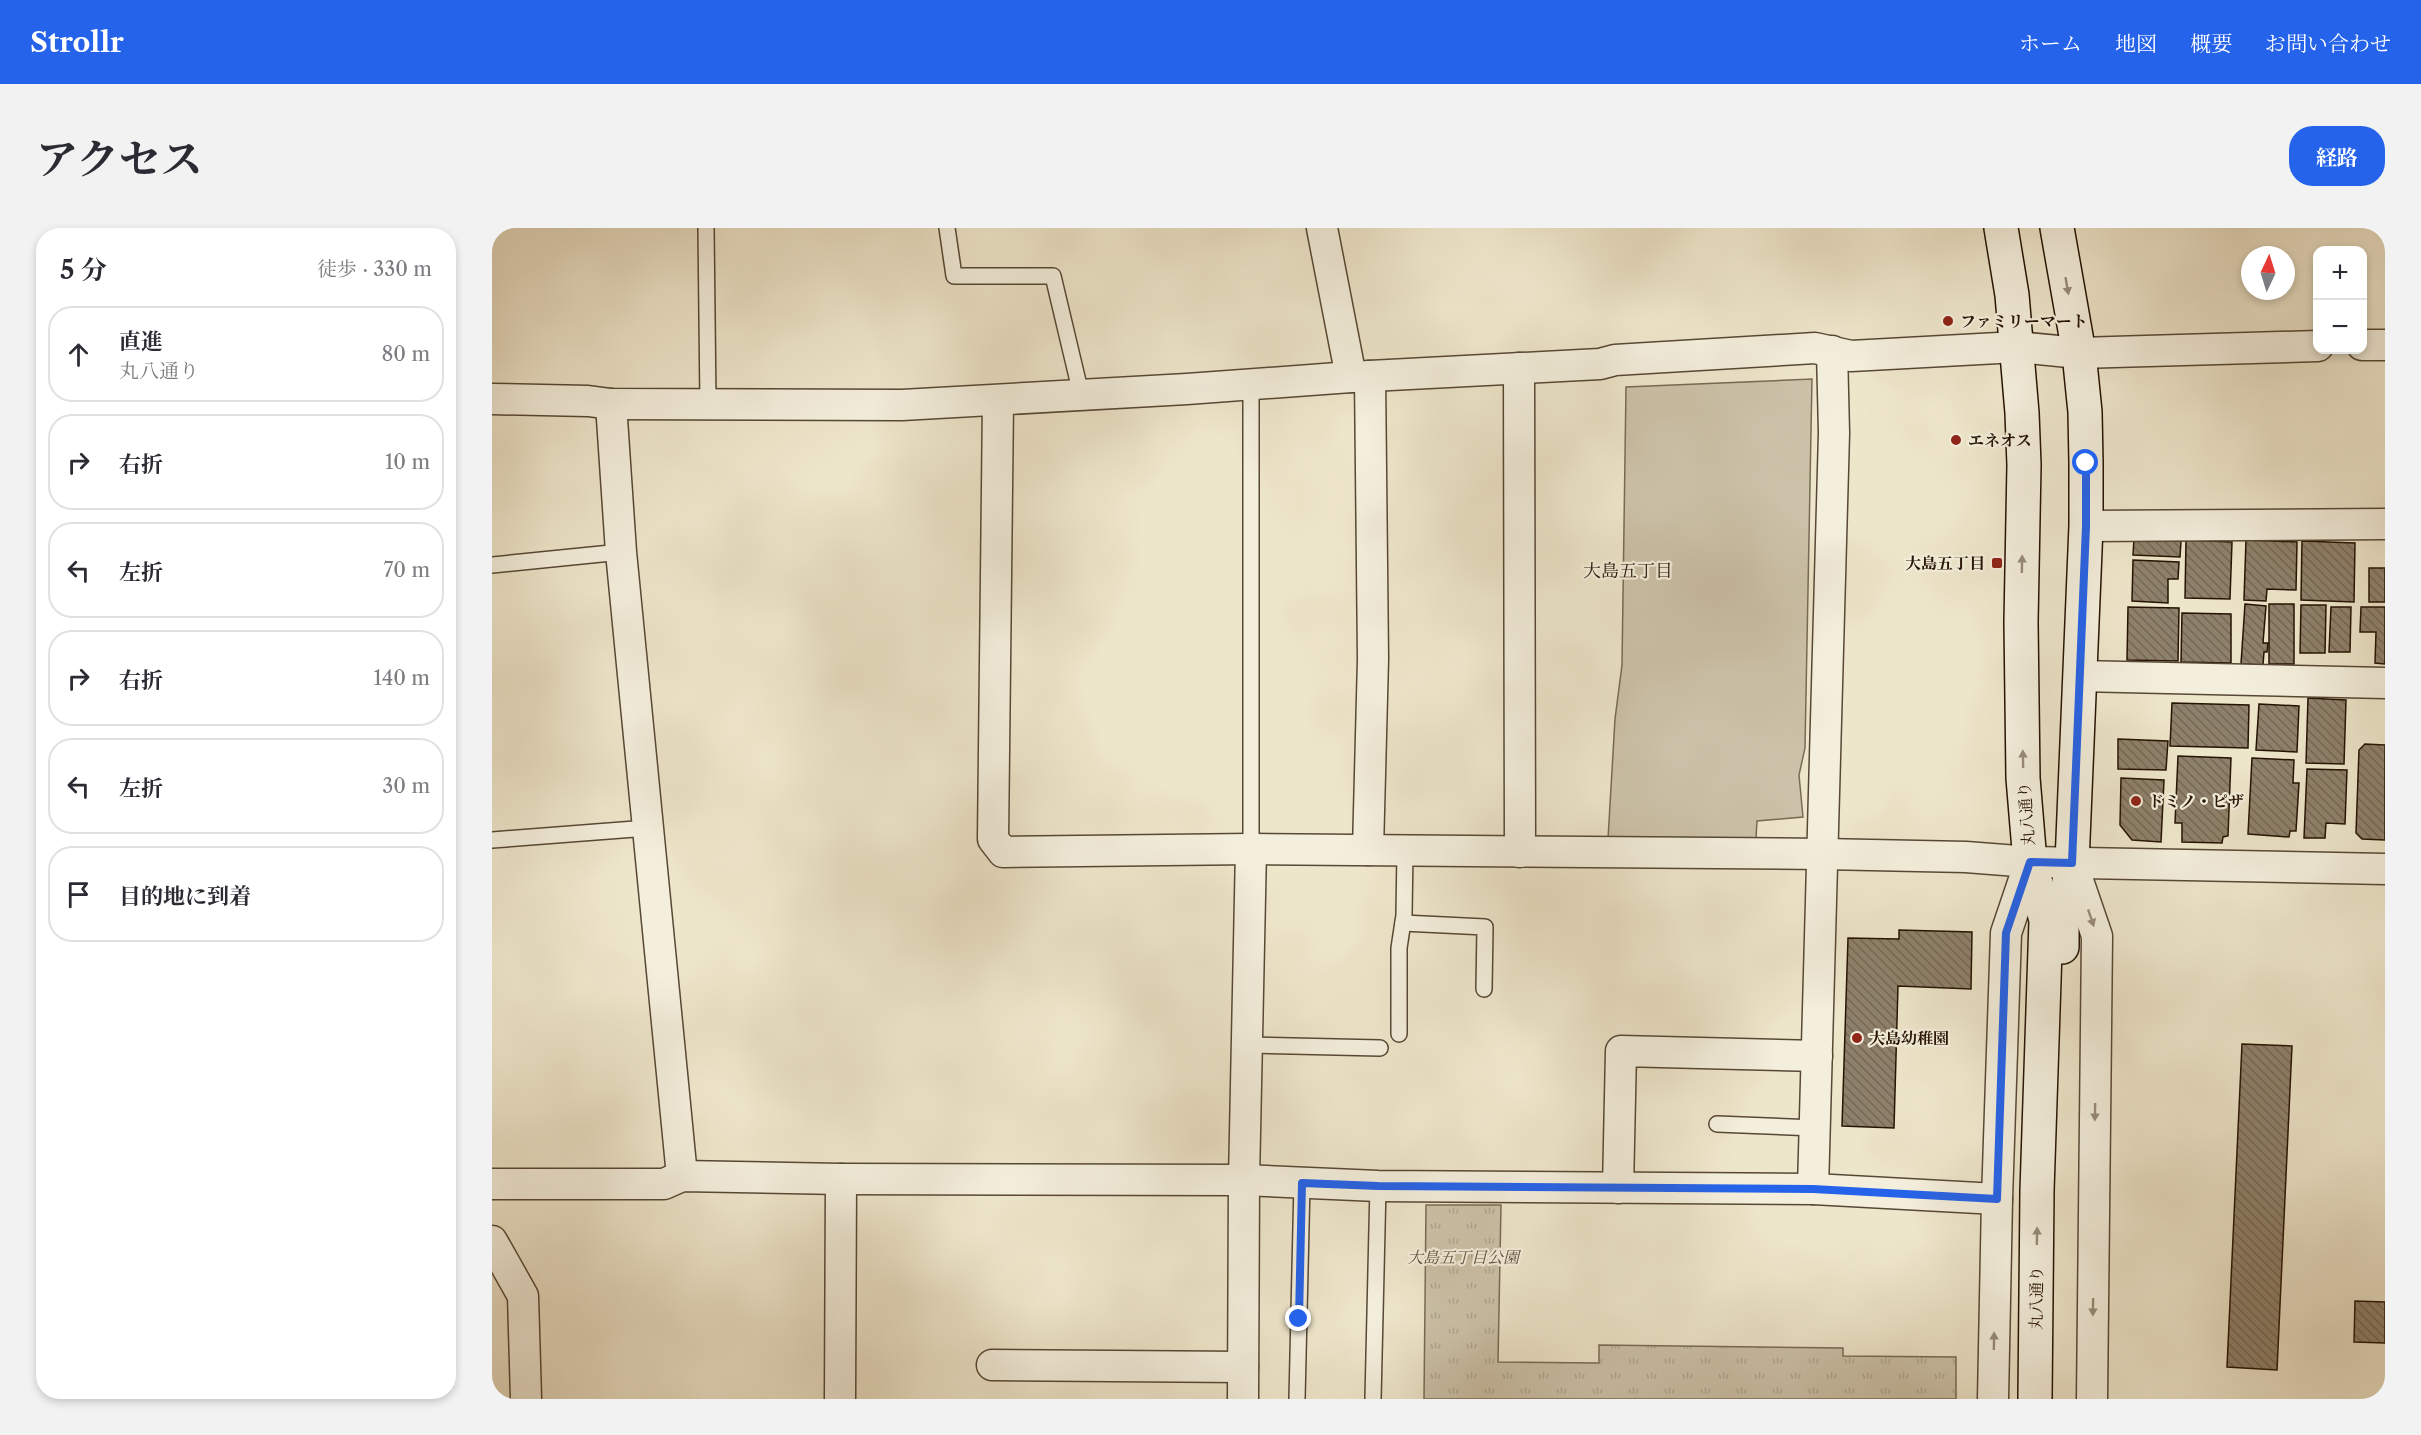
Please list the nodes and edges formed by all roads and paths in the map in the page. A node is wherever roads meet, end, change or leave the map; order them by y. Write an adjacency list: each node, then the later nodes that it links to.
1 (706, 228): 19 (lane)
2 (947, 228): 15 (lane)
3 (1322, 228): 13 (street)
4 (2001, 228): 9 (main road, 丸八通り)
5 (2057, 228): 11 (main road, 丸八通り, one-way to 11)
6 (2367, 345): 7 (street)
7 (2385, 345)
8 (2313, 346): 11 (street)
9 (2017, 347): 10 (street); 11 (street); 33 (main road, 丸八通り, one-way to 9)
10 (1832, 351): 12 (street); 32 (street)
11 (2079, 353): 21 (main road, 丸八通り)
12 (1519, 368): 13 (street); 31 (street)
13 (1361, 376): 14 (street); 29 (street)
14 (1251, 384): 15 (street); 28 (lane)
15 (1081, 394): 17 (street)
16 (492, 399): 18 (street)
17 (998, 401): 19 (street); 28 (street)
18 (611, 404): 19 (street); 22 (street)
19 (708, 404)
20 (2385, 524): 21 (street)
21 (2086, 526): 24 (main road, 丸八通り)
22 (621, 552): 23 (lane); 26 (street)
23 (492, 565)
24 (2079, 676): 25 (street); 34 (main road, 丸八通り)
25 (2385, 683)
26 (648, 828): 27 (lane); 45 (street)
27 (492, 840)
28 (1251, 849): 29 (street); 40 (street)
29 (1368, 850): 30 (street)
30 (1405, 851): 31 (street); 37 (lane)
31 (1520, 852): 32 (street)
32 (1823, 854): 33 (street); 42 (street)
33 (2030, 862): 34 (street); 36 (main road, 丸八通り); 53 (street)
34 (2072, 863): 35 (street); 36 (main road, 丸八通り); 65 (street, one-way to 65)
35 (2385, 869)
36 (2054, 922): 63 (main road, 丸八通り, one-way to 36); 64 (main road, 丸八通り)
37 (1403, 923): 38 (lane); 39 (lane)
38 (1484, 989)
39 (1399, 1034)
40 (1247, 1045): 41 (lane); 47 (street)
41 (1380, 1048)
42 (1817, 1056): 44 (street); 51 (street)
43 (1717, 1124): 44 (lane)
44 (1815, 1128): 52 (street)
45 (682, 1176): 46 (street); 49 (street)
46 (841, 1179): 47 (street); 58 (street)
47 (1244, 1179): 48 (street); 56 (street)
48 (1302, 1183): 50 (street); 60 (lane)
49 (492, 1184)
50 (1378, 1186): 51 (street); 61 (lane)
51 (1618, 1188): 52 (street)
52 (1813, 1189): 53 (street)
53 (1997, 1199): 62 (street, one-way to 53)
54 (492, 1241): 57 (street)
55 (992, 1365): 56 (street)
56 (1243, 1366): 59 (street)
57 (526, 1399)
58 (840, 1399)
59 (1243, 1399)
60 (1297, 1399)
61 (1373, 1399)
62 (1994, 1399)
63 (2035, 1399)
64 (2058, 1399)
65 (2092, 1399)

